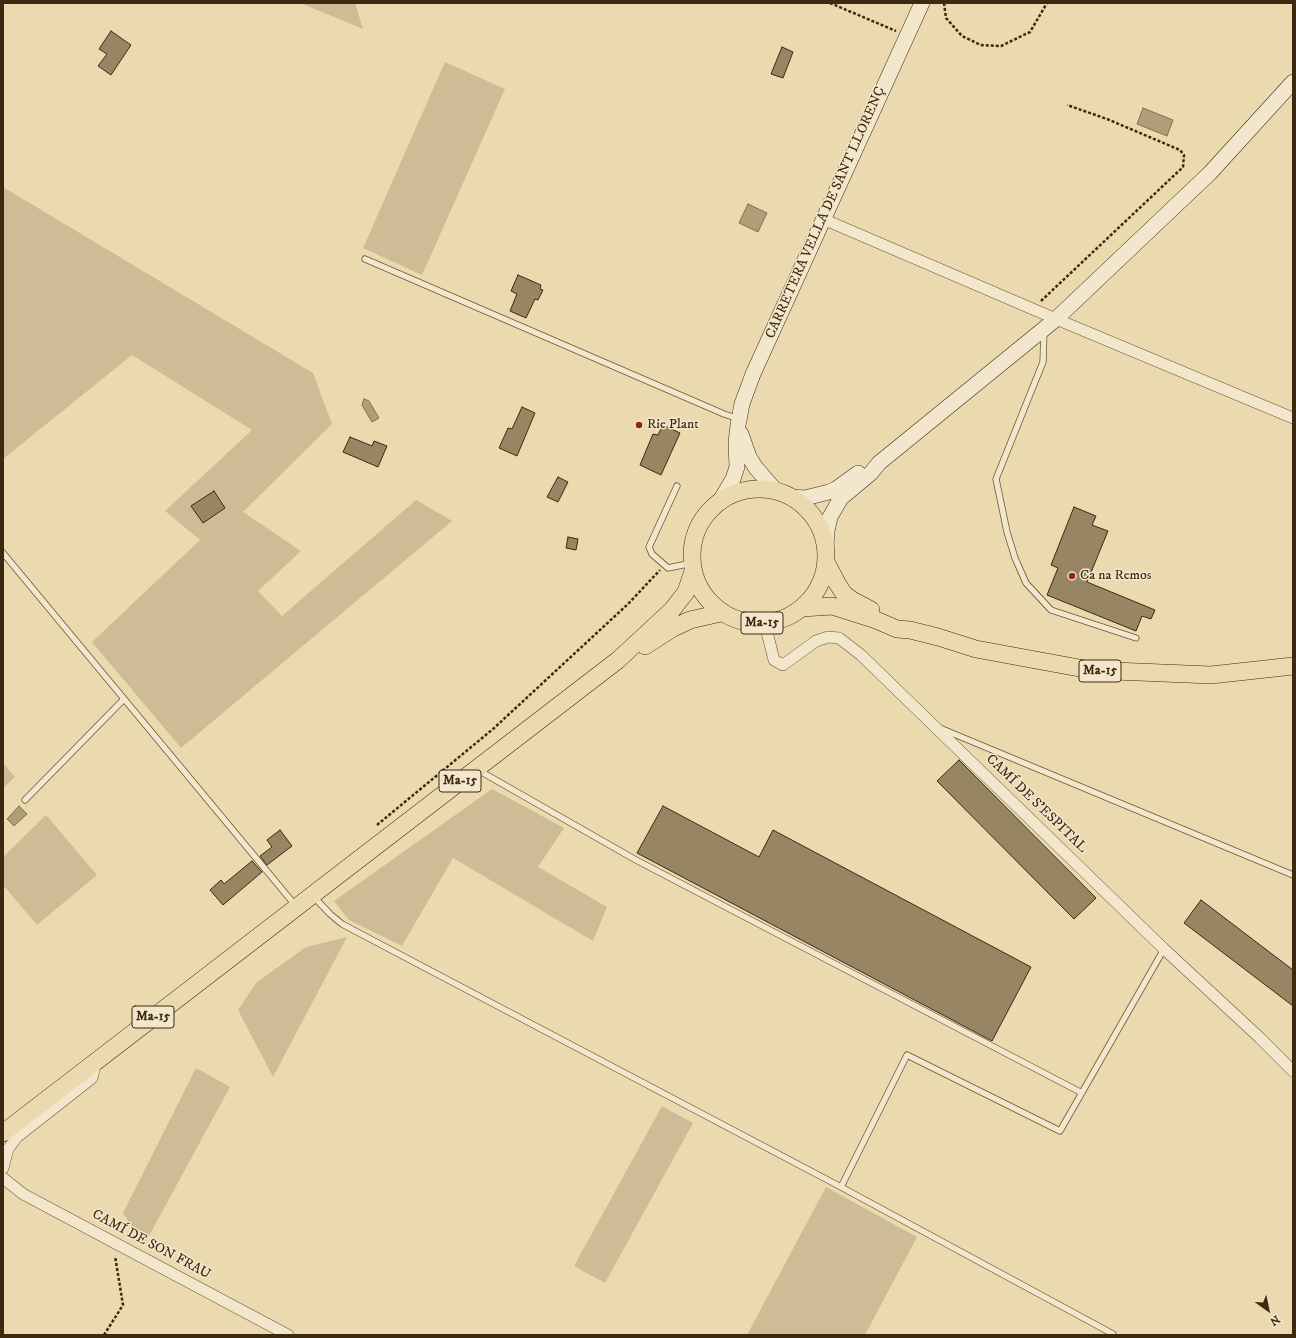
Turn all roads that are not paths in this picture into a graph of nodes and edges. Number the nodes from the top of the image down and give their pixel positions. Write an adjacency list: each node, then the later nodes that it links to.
1 (922, 3): 3 (main road, CARRETERA VELLA DE SANT LLORENÇ)
2 (1293, 82): 5 (main road)
3 (823, 219): 5 (street); 8 (main road, CARRETERA VELLA DE SANT LLORENÇ)
4 (366, 259): 8 (lane)
5 (1056, 319): 6 (main road); 7 (street)
6 (1044, 329): 9 (main road); 20 (lane)
7 (1293, 418)
8 (739, 422): 11 (main road); 12 (main road, CARRETERA VELLA DE SANT LLORENÇ)
9 (878, 463): 11 (main road); 14 (main road)
10 (677, 486): 15 (lane)
11 (784, 494): 12 (main road, Ma-15); 14 (main road, Ma-15)
12 (720, 501): 15 (main road, Ma-15)
13 (3, 553): 23 (lane)
14 (826, 554): 16 (main road, Ma-15); 19 (main road, Ma-15)
15 (692, 567): 17 (main road, Ma-15); 21 (main road, Ma-15)
16 (802, 608): 18 (main road, Ma-15); 19 (main road, Ma-15)
17 (721, 612): 18 (main road, Ma-15); 21 (main road, Ma-15)
18 (765, 624): 24 (street, CAMÍ DE S'ESPITAL)
19 (910, 630): 22 (main road, Ma-15)
20 (1136, 638)
21 (618, 660): 25 (main road, Ma-15)
22 (1293, 666)
23 (124, 699): 26 (lane); 29 (lane)
24 (934, 726): 27 (lane); 30 (street, CAMÍ DE S'ESPITAL)
25 (476, 769): 28 (main road, Ma-15); 33 (lane)
26 (25, 800)
27 (1293, 875)
28 (313, 895): 29 (main road, Ma-15); 37 (lane)
29 (296, 907): 31 (main road, Ma-15)
30 (1164, 949): 32 (street, CAMÍ DE S'ESPITAL); 33 (lane)
31 (96, 1060): 34 (main road, Ma-15); 35 (street)
32 (1293, 1071)
33 (1082, 1093): 37 (lane)
34 (3, 1133)
35 (3, 1168)
36 (3, 1178): 38 (street, CAMÍ DE SON FRAU)
37 (841, 1186): 39 (lane)
38 (288, 1335)
39 (1112, 1335)

